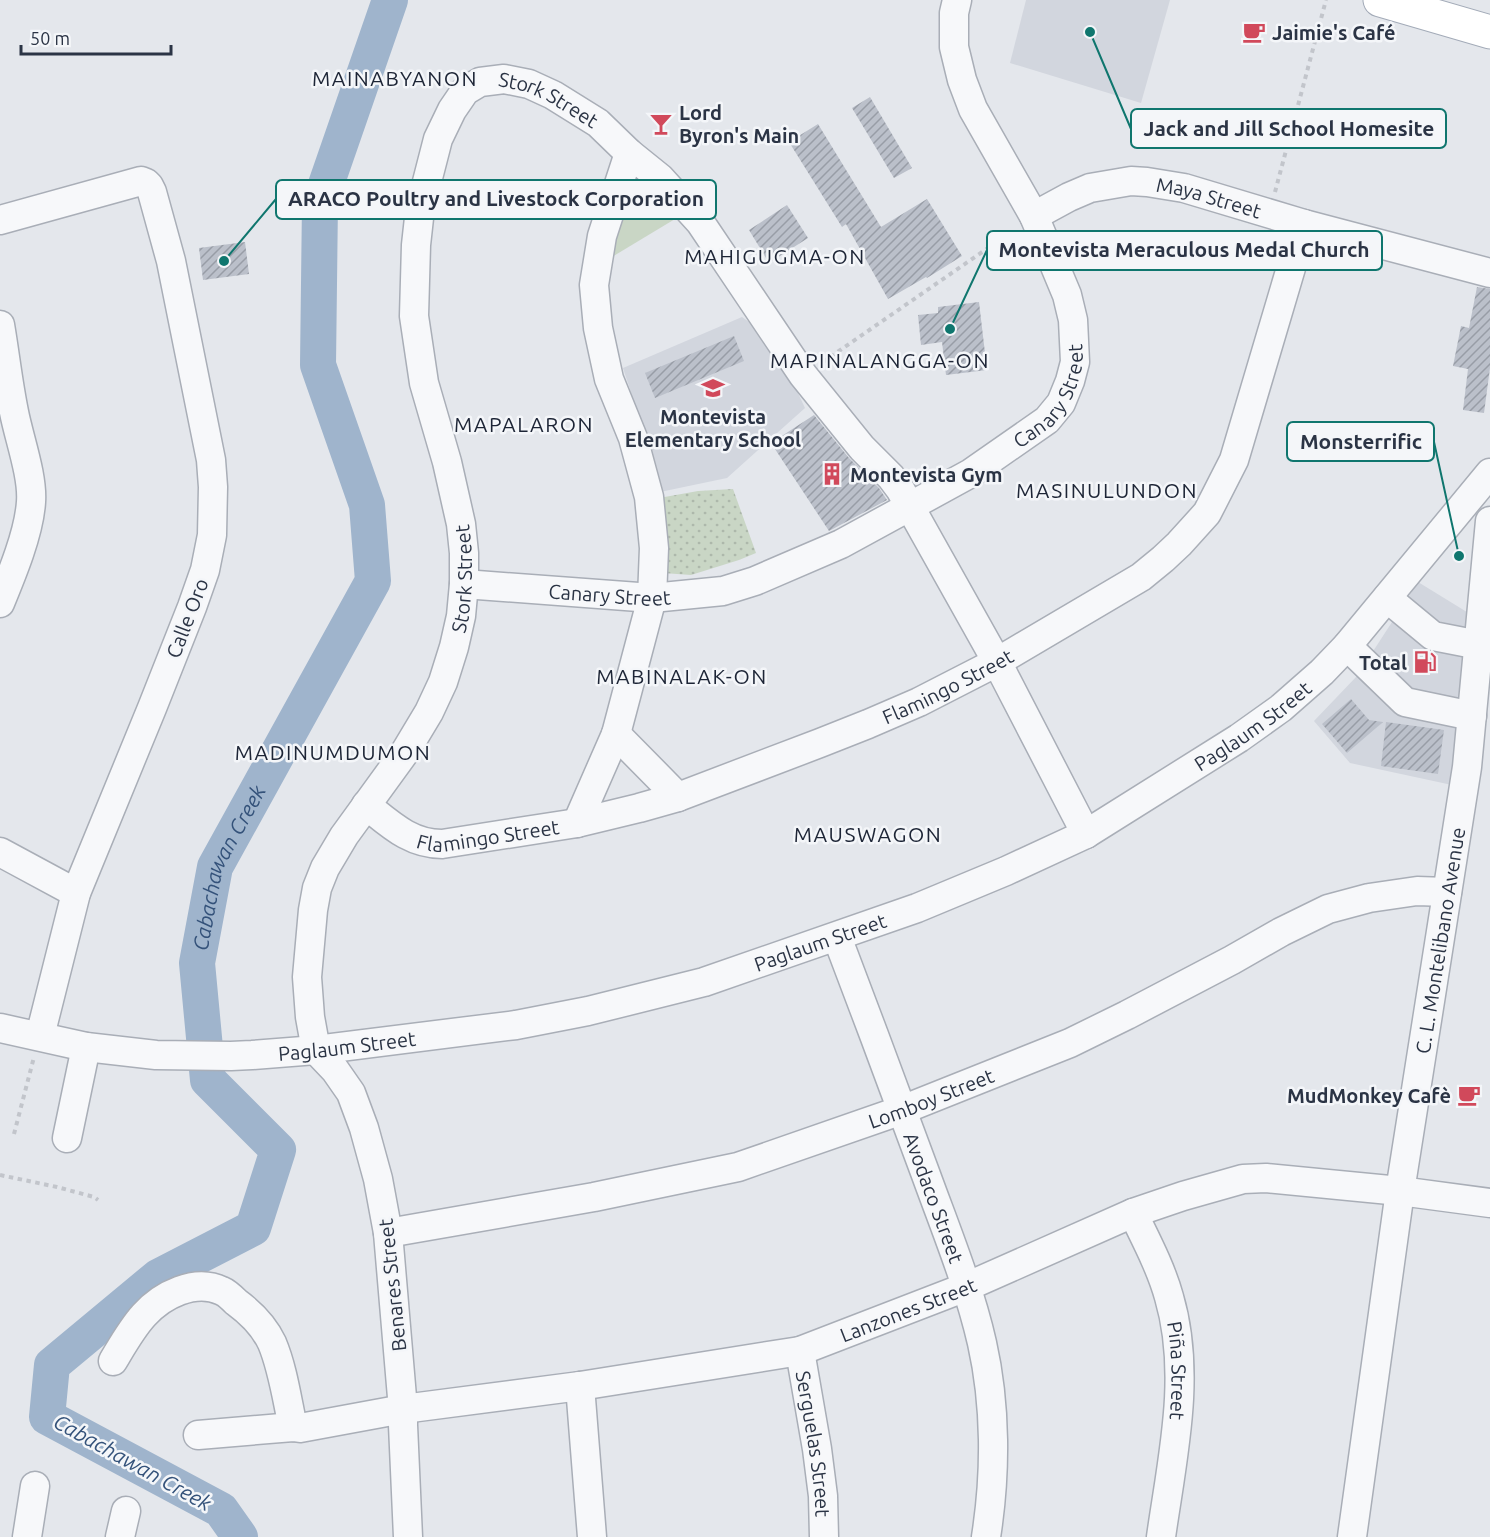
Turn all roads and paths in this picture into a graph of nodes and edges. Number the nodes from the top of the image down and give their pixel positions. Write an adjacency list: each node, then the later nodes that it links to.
1 (957, 0): 7 (street, Canary Street)
2 (1326, 0): 6 (path)
3 (1380, 0): 4 (main road)
4 (1490, 32)
5 (629, 153): 12 (street, Stork Street); 17 (street, Stork Street); 18 (street)
6 (1270, 213): 7 (street, Maya Street); 9 (street, Maya Street)
7 (1034, 216): 12 (path); 15 (street, Canary Street)
8 (0, 220): 33 (street, Calle Oro)
9 (1304, 224): 10 (street, Maya Street); 23 (street, Flamingo Street)
10 (1490, 273)
11 (0, 325): 13 (street)
12 (803, 375): 15 (street, Stork Street)
13 (7, 416): 20 (street)
14 (1490, 473): 19 (street, Paglaum Street)
15 (910, 506): 18 (street, Canary Street); 23 (street, Stork Street)
16 (1490, 521): 21 (street, C. L. Montelibano Avenue)
17 (464, 584): 18 (street, Canary Street); 28 (street, Stork Street)
18 (652, 598): 25 (street)
19 (1387, 598): 21 (street); 22 (street, Paglaum Street)
20 (0, 603)
21 (1479, 645): 24 (street, C. L. Montelibano Avenue)
22 (1347, 646): 24 (street); 30 (street, Paglaum Street)
23 (997, 662): 27 (street, Flamingo Street); 30 (street, Stork Street)
24 (1472, 716): 26 (street, C. L. Montelibano Avenue)
25 (616, 734): 27 (street); 29 (street)
26 (1479, 769): 32 (street, C. L. Montelibano Avenue)
27 (678, 797): 29 (street, Flamingo Street)
28 (366, 805): 29 (street, Flamingo Street); 38 (street, Stork Street)
29 (577, 822)
30 (1086, 834): 34 (street, Paglaum Street)
31 (0, 852): 33 (street)
32 (1447, 892): 39 (street, Lomboy Street); 43 (street, C. L. Montelibano Avenue)
33 (76, 893): 36 (street, Calle Oro)
34 (837, 937): 38 (street, Paglaum Street); 39 (street, Avodaco Street)
35 (0, 1028): 36 (street, Paglaum Street)
36 (40, 1036): 37 (street, Paglaum Street); 40 (path)
37 (86, 1047): 38 (street, Paglaum Street); 41 (street)
38 (316, 1050): 47 (street, Benares Street)
39 (902, 1110): 47 (street, Lomboy Street); 48 (street, Avodaco Street)
40 (14, 1134)
41 (67, 1137)
42 (0, 1175): 44 (path)
43 (1400, 1191): 45 (street, Lanzones Street); 46 (street, Lanzones Street); 62 (street, C. L. Montelibano Avenue)
44 (98, 1200)
45 (1490, 1203)
46 (1133, 1213): 48 (street, Lanzones Street); 61 (street, Piña Street)
47 (388, 1233): 52 (street, Benares Street)
48 (966, 1287): 49 (street, Lanzones Street); 60 (street, Avodaco Street)
49 (800, 1351): 51 (street, Lanzones Street); 59 (street, Serguelas Street)
50 (113, 1360): 53 (street)
51 (580, 1386): 52 (street, Lanzones Street); 58 (street)
52 (403, 1409): 53 (street, Lanzones Street); 57 (street, Benares Street)
53 (293, 1427): 54 (street, Lanzones Street)
54 (198, 1435)
55 (35, 1486): 56 (street)
56 (27, 1537)
57 (408, 1537)
58 (592, 1537)
59 (824, 1537)
60 (986, 1537)
61 (1161, 1537)
62 (1352, 1537)

